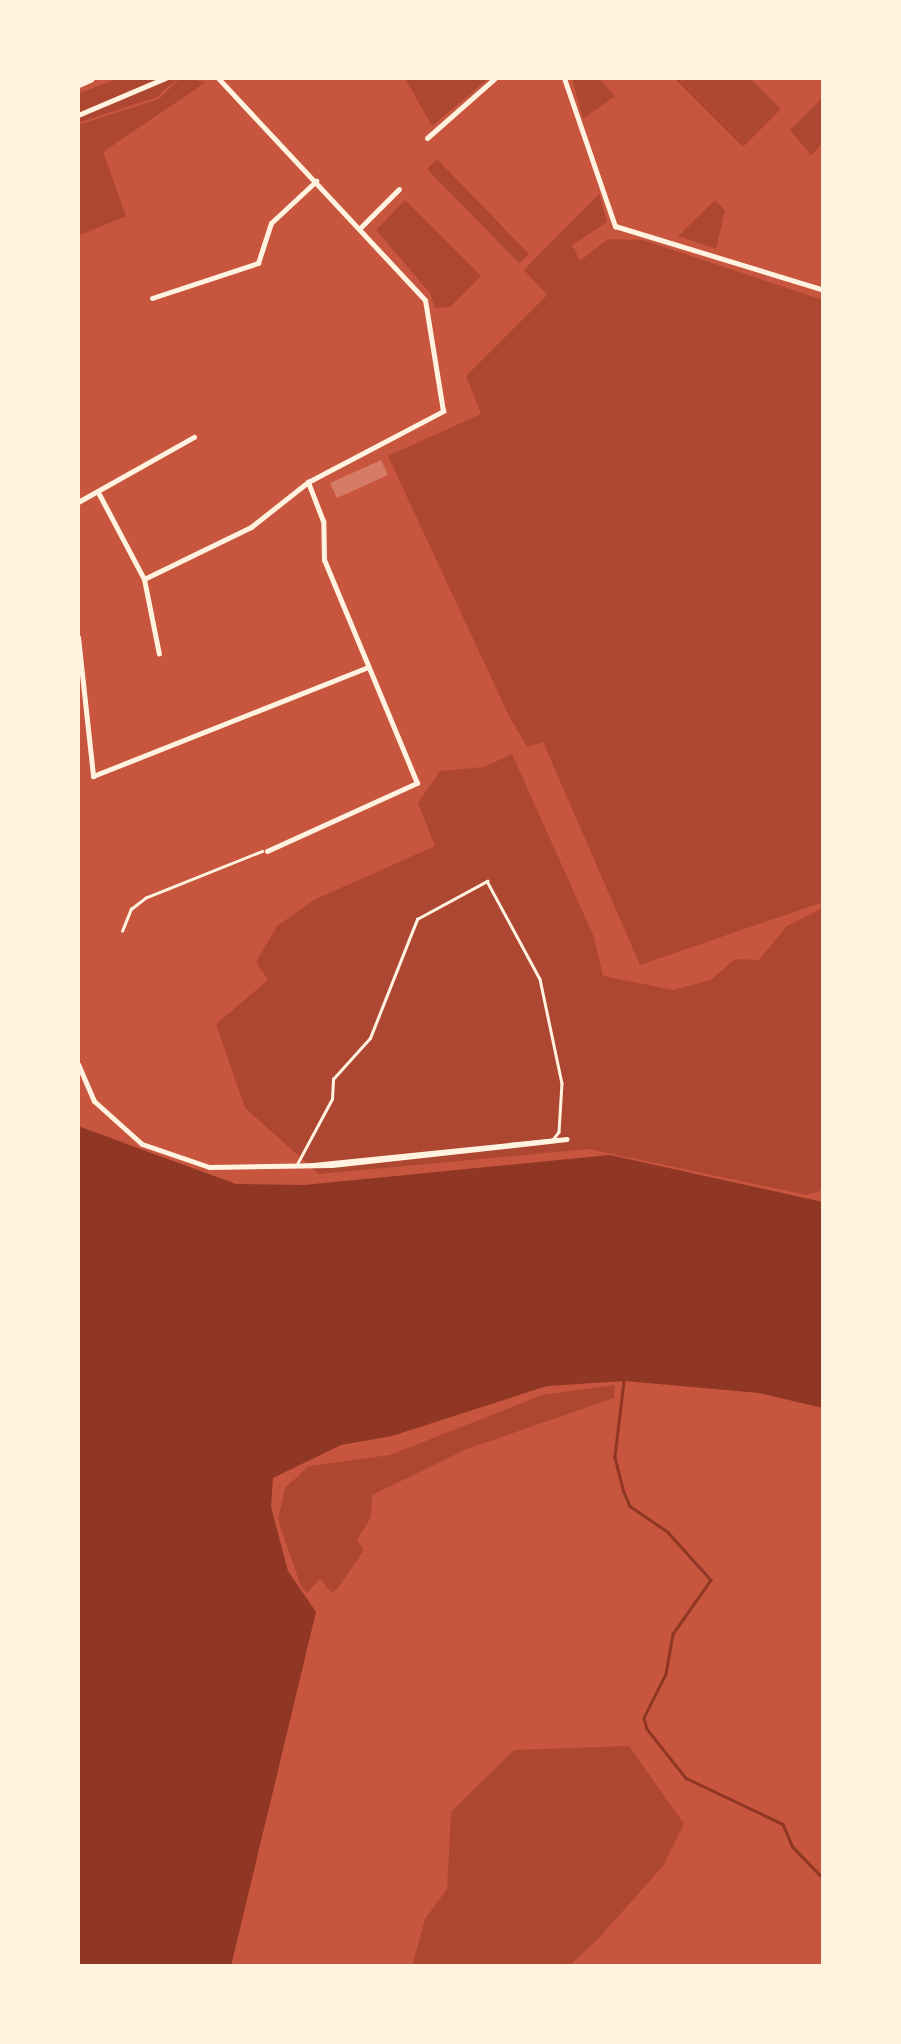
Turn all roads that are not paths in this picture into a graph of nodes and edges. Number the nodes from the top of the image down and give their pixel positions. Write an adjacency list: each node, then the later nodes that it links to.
1 (90, 78): 6 (main road)
2 (165, 78): 7 (street)
3 (218, 78): 9 (street)
4 (495, 78): 8 (street)
5 (564, 78): 12 (street)
6 (78, 82)
7 (78, 115)
8 (427, 138)
9 (316, 181): 11 (street); 13 (street)
10 (400, 189): 11 (street)
11 (360, 228): 15 (street)
12 (824, 290)
13 (152, 298)
14 (194, 437): 16 (street)
15 (308, 482): 18 (street); 21 (street)
16 (99, 494): 17 (street); 18 (street)
17 (78, 502)
18 (144, 580): 20 (street)
19 (78, 637): 21 (street)
20 (159, 654)
21 (368, 667): 22 (street)
22 (270, 849)
23 (78, 1064): 24 (street)
24 (567, 1139)

